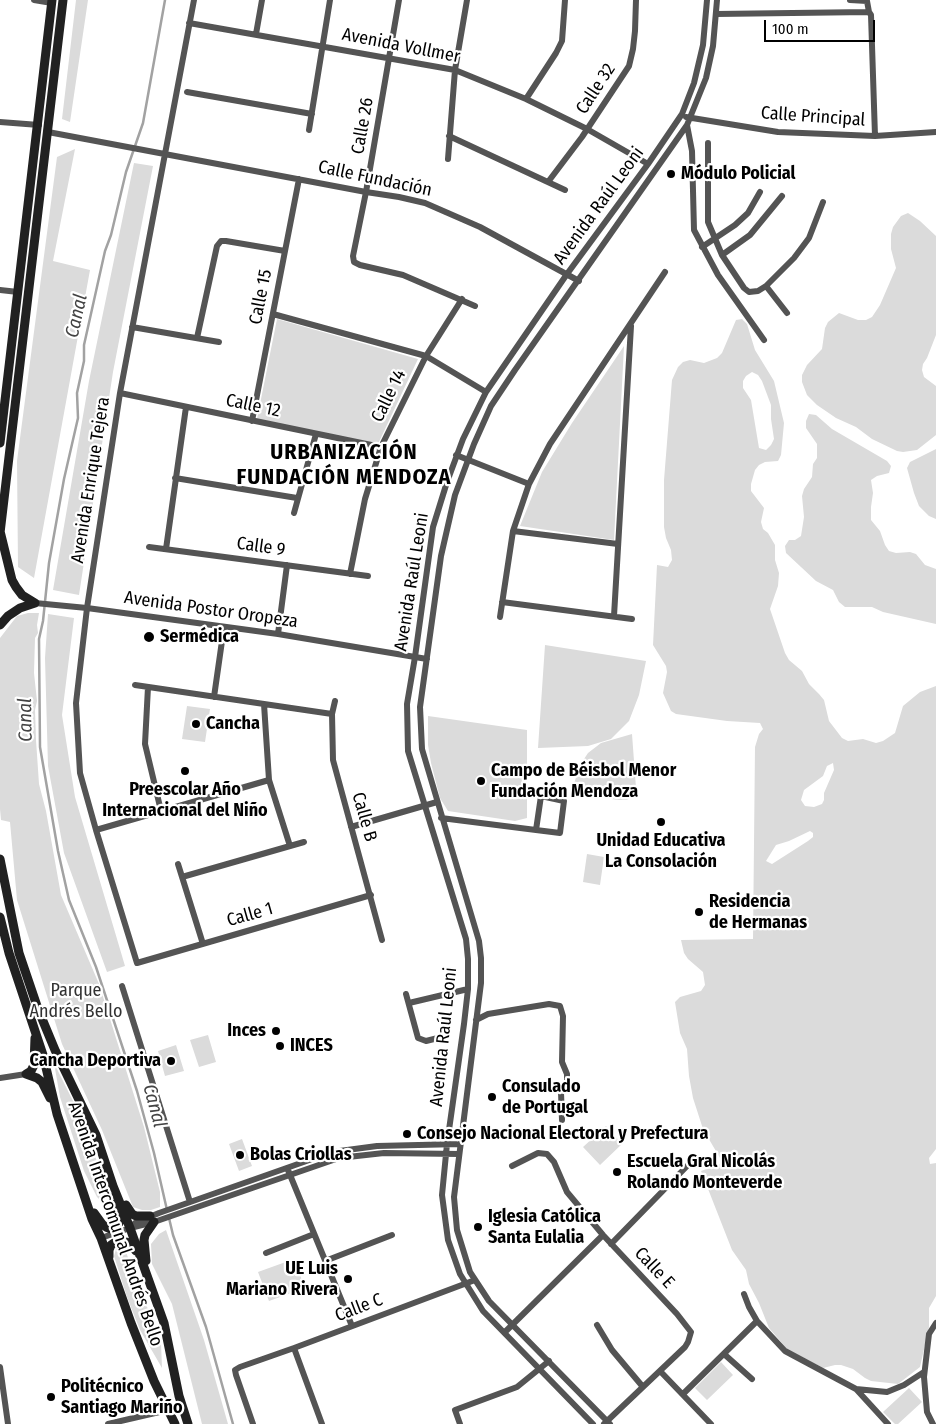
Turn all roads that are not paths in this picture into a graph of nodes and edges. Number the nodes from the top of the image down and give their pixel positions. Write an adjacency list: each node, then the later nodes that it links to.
1 (34, 0): 13 (street)
2 (63, 0): 30 (main road)
3 (194, 0): 16 (street, Avenida Enrique Tejera)
4 (262, 0): 17 (street)
5 (330, 0): 18 (street)
6 (399, 0): 19 (street, Calle 26)
7 (467, 0): 20 (street)
8 (565, 0): 22 (street)
9 (636, 0): 28 (street, Calle 32)
10 (707, 0): 24 (street, Avenida Raúl Leoni)
11 (717, 0): 15 (street, Avenida Raúl Leoni)
12 (850, 0): 14 (street)
13 (52, 2): 27 (main road)
14 (869, 12): 15 (street); 33 (street)
15 (716, 14): 26 (street, Avenida Raúl Leoni)
16 (189, 23): 17 (street, Avenida Vollmer); 35 (street, Avenida Enrique Tejera)
17 (256, 34): 18 (street, Avenida Vollmer)
18 (323, 46): 19 (street, Avenida Vollmer); 23 (street)
19 (390, 58): 20 (street, Avenida Vollmer); 41 (street, Calle 26)
20 (455, 70): 22 (street, Avenida Vollmer); 32 (street)
21 (187, 92): 23 (street)
22 (526, 99): 28 (street, Avenida Vollmer)
23 (312, 114): 29 (street)
24 (682, 114): 26 (street); 37 (street, Avenida Raúl Leoni)
25 (0, 122): 27 (street)
26 (688, 122): 33 (street, Calle Principal); 46 (street); 51 (street, Avenida Raúl Leoni)
27 (39, 125): 54 (main road)
28 (587, 129): 37 (street, Avenida Vollmer); 39 (street, Calle 32)
29 (309, 130)
30 (48, 132): 35 (street, Calle Fundación); 79 (main road)
31 (936, 132): 33 (street, Calle Principal)
32 (449, 136): 36 (street); 39 (street)
33 (875, 136)
34 (708, 143): 45 (street)
35 (166, 154): 38 (street, Calle Fundación); 60 (street, Avenida Enrique Tejera)
36 (448, 159)
37 (648, 164): 50 (street, Avenida Raúl Leoni)
38 (299, 179): 41 (street, Calle Fundación); 47 (street, Calle 15)
39 (548, 182): 40 (street)
40 (565, 190)
41 (366, 192): 50 (street, Calle Fundación); 55 (street, Calle 26)
42 (760, 192): 45 (street)
43 (782, 196): 48 (street)
44 (823, 202): 52 (street)
45 (714, 238): 46 (street); 48 (street)
46 (702, 246): 62 (street)
47 (285, 251): 58 (street, Calle 15); 61 (street)
48 (722, 255): 52 (street)
49 (665, 272): 59 (street)
50 (568, 274): 51 (street, Calle Fundación); 65 (street, Avenida Raúl Leoni)
51 (579, 281): 73 (street, Avenida Raúl Leoni)
52 (766, 286): 57 (street)
53 (0, 290): 54 (street)
54 (18, 292): 70 (main road)
55 (462, 299): 56 (street); 64 (street, Calle 14)
56 (475, 306)
57 (787, 313)
58 (273, 314): 64 (street); 68 (street, Calle 15)
59 (631, 324): 75 (street); 80 (street)
60 (132, 327): 61 (street); 66 (street, Avenida Enrique Tejera)
61 (197, 338): 63 (street)
62 (764, 340)
63 (220, 342)
64 (426, 356): 65 (street); 71 (street, Calle 14)
65 (486, 392): 72 (street, Avenida Raúl Leoni)
66 (120, 393): 67 (street, Calle 12); 88 (street, Avenida Enrique Tejera)
67 (186, 407): 68 (street, Calle 12); 74 (street)
68 (252, 421): 69 (street, Calle 12)
69 (316, 434): 71 (street, Calle 12); 76 (street)
70 (0, 443)
71 (380, 447): 84 (street, Calle 14)
72 (456, 455): 73 (street); 95 (street, Avenida Raúl Leoni)
73 (468, 460): 75 (street); 96 (street, Avenida Raúl Leoni)
74 (175, 478): 76 (street); 82 (street)
75 (529, 484): 78 (street)
76 (297, 498): 77 (street)
77 (294, 513)
78 (513, 531): 80 (street); 86 (street)
79 (0, 532): 87 (main road)
80 (618, 544): 89 (street)
81 (149, 547): 82 (street, Calle 9)
82 (166, 549): 83 (street, Calle 9)
83 (287, 565): 84 (street, Calle 9); 94 (street)
84 (350, 574): 85 (street, Calle 9)
85 (368, 576)
86 (502, 602): 89 (street); 90 (street)
87 (35, 603): 88 (street, Avenida Postor Oropeza); 92 (main road)
88 (87, 608): 93 (street, Avenida Postor Oropeza); 109 (street, Avenida Enrique Tejera)
89 (614, 616): 91 (street)
90 (500, 617)
91 (632, 619)
92 (0, 625)
93 (224, 627): 94 (street, Avenida Postor Oropeza); 99 (street)
94 (278, 634): 95 (street, Avenida Postor Oropeza)
95 (415, 657): 96 (street, Avenida Postor Oropeza); 105 (street, Avenida Raúl Leoni)
96 (427, 659): 104 (street, Avenida Raúl Leoni)
97 (135, 685): 98 (street)
98 (148, 687): 99 (street); 106 (street)
99 (214, 697): 101 (street)
100 (335, 701): 102 (street, Calle B)
101 (264, 704): 102 (street); 103 (street)
102 (332, 714): 108 (street, Calle B)
103 (269, 780): 106 (street); 112 (street)
104 (437, 802): 105 (street); 107 (street, Avenida Raúl Leoni)
105 (425, 806): 108 (street); 119 (street, Avenida Raúl Leoni)
106 (162, 811): 109 (street)
107 (441, 818): 110 (street); 118 (street, Avenida Raúl Leoni)
108 (351, 827): 116 (street, Calle B)
109 (96, 830): 122 (street, Avenida Enrique Tejera)
110 (536, 830): 110 (street)
111 (304, 842): 112 (street)
112 (290, 846): 115 (street)
113 (0, 859): 141 (main road, Avenida Intercomunal Andrés Bello)
114 (178, 864): 115 (street)
115 (182, 877): 121 (street)
116 (371, 895): 120 (street, Calle B); 121 (street, Calle 1)
117 (0, 917): 128 (main road, Avenida Intercomunal Andrés Bello)
118 (477, 936): 119 (street); 127 (street, Avenida Raúl Leoni)
119 (466, 939): 124 (street, Avenida Raúl Leoni)
120 (382, 940)
121 (203, 944): 122 (street, Calle 1)
122 (137, 963)
123 (122, 986): 143 (street)
124 (468, 989): 126 (street); 134 (street, Avenida Raúl Leoni)
125 (406, 994): 126 (street)
126 (408, 1003): 129 (street)
127 (476, 1020): 133 (street); 135 (street, Avenida Raúl Leoni)
128 (34, 1028): 130 (main road); 132 (main road, Avenida Intercomunal Andrés Bello)
129 (446, 1036)
130 (26, 1074): 131 (street); 132 (main road)
131 (0, 1078)
132 (54, 1104): 142 (main road, Avenida Intercomunal Andrés Bello)
133 (562, 1120)
134 (447, 1144): 135 (street); 136 (street, Avenida Raúl Leoni); 140 (street)
135 (460, 1144): 137 (street, Avenida Raúl Leoni)
136 (445, 1153): 137 (street); 140 (street); 158 (street, Avenida Raúl Leoni)
137 (459, 1154): 157 (street, Avenida Raúl Leoni)
138 (690, 1163): 151 (street)
139 (512, 1166): 149 (street, Calle E)
140 (288, 1171): 143 (street); 144 (street); 147 (street)
141 (113, 1186): 142 (main road); 145 (main road); 146 (main road, Avenida Intercomunal Andrés Bello)
142 (84, 1193): 150 (main road, Avenida Intercomunal Andrés Bello)
143 (190, 1202): 144 (street)
144 (183, 1208): 145 (street)
145 (156, 1218): 146 (street); 156 (main road)
146 (130, 1228): 150 (street); 153 (main road, Avenida Intercomunal Andrés Bello)
147 (314, 1234): 152 (street); 154 (street)
148 (392, 1235): 154 (street)
149 (603, 1235): 151 (street, Calle E); 162 (street)
150 (101, 1238): 155 (main road, Avenida Intercomunal Andrés Bello)
151 (611, 1244): 172 (street, Calle E)
152 (266, 1253)
153 (140, 1257): 155 (main road); 156 (main road, Avenida Intercomunal Andrés Bello)
154 (325, 1261): 164 (street)
155 (109, 1263): 178 (main road, Avenida Intercomunal Andrés Bello)
156 (146, 1273): 183 (main road, Avenida Intercomunal Andrés Bello)
157 (475, 1280): 158 (street, Calle C); 162 (street, Avenida Raúl Leoni)
158 (465, 1284): 164 (street, Calle C); 165 (street, Avenida Raúl Leoni)
159 (744, 1294): 160 (street)
160 (757, 1320): 168 (street); 176 (street)
161 (936, 1323): 166 (street)
162 (514, 1325): 165 (street); 169 (street, Avenida Raúl Leoni)
163 (597, 1325): 175 (street)
164 (352, 1326): 167 (street, Calle C)
165 (505, 1332): 171 (street, Avenida Raúl Leoni)
166 (933, 1334): 173 (street)
167 (294, 1348): 184 (street, Calle C); 185 (street)
168 (724, 1354): 174 (street); 177 (street)
169 (549, 1361): 171 (street); 179 (street, Avenida Raúl Leoni)
170 (0, 1367): 180 (street)
171 (541, 1369): 186 (street); 187 (street, Avenida Raúl Leoni)
172 (660, 1371): 175 (street, Calle E); 177 (street)
173 (924, 1372): 176 (street); 190 (street)
174 (752, 1379)
175 (642, 1388): 179 (street, Calle E)
176 (856, 1389): 189 (street)
177 (683, 1394): 188 (street)
178 (168, 1410): 181 (street); 182 (main road, Avenida Intercomunal Andrés Bello)
179 (607, 1423)
180 (8, 1424)
181 (108, 1424)
182 (175, 1424)
183 (188, 1424)
184 (253, 1424)
185 (322, 1424)
186 (460, 1424)
187 (594, 1424)
188 (711, 1424)
189 (888, 1424)
190 (933, 1424)

